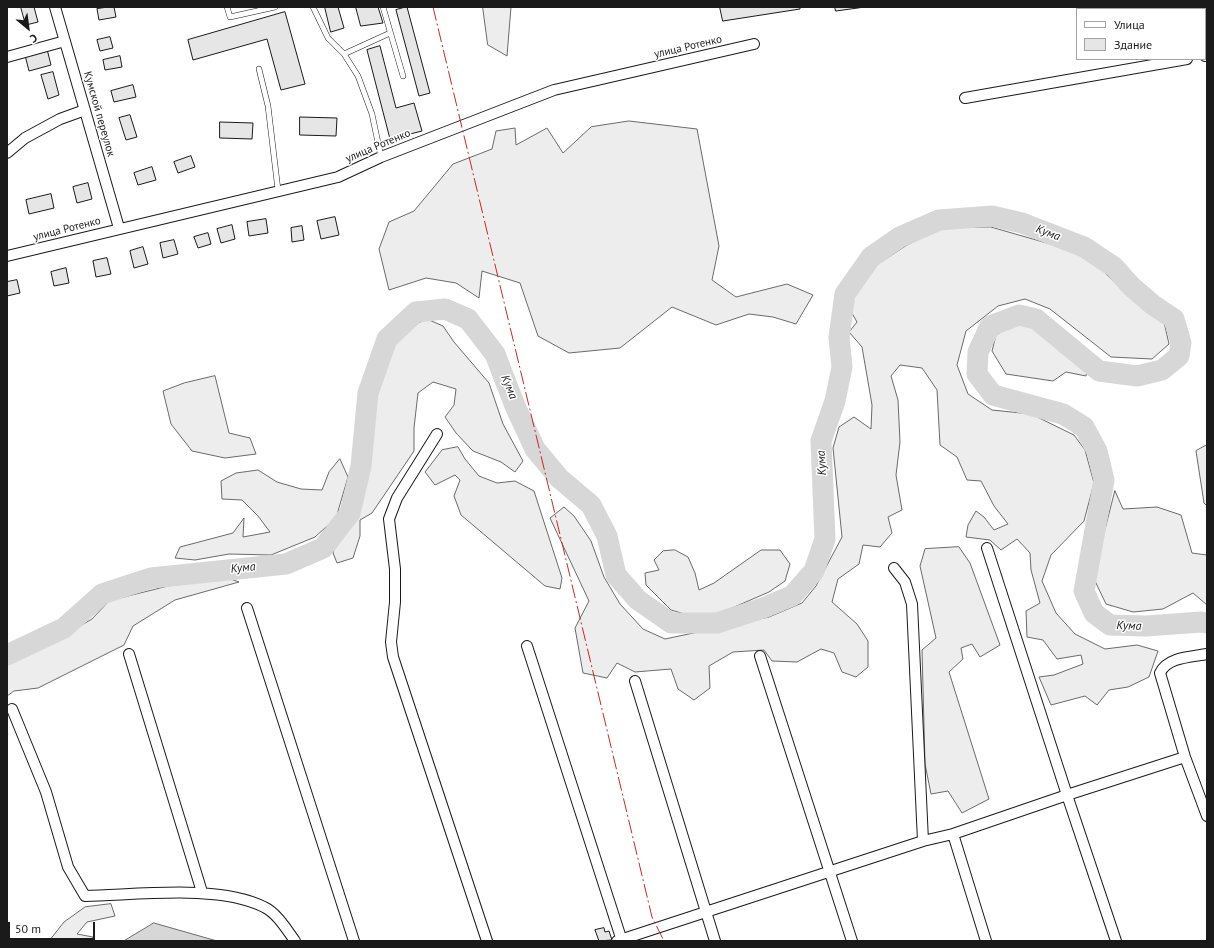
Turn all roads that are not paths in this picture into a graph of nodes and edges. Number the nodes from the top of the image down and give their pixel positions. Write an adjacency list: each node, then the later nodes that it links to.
1 (56, 7): 7 (street, Кумской переулок)
2 (227, 7): 3 (lane)
3 (275, 7)
4 (313, 7): 9 (lane)
5 (383, 7): 6 (lane)
6 (390, 33): 9 (lane); 13 (lane)
7 (65, 41): 10 (street); 15 (street, Кумской переулок)
8 (754, 44): 17 (street, улица Ротенко)
9 (344, 54): 17 (lane)
10 (7, 57)
11 (1181, 60): 14 (street)
12 (259, 69): 18 (lane)
13 (403, 76)
14 (965, 98)
15 (85, 110): 16 (street); 19 (street, Кумской переулок)
16 (7, 153)
17 (381, 157): 18 (street, улица Ротенко)
18 (278, 190): 19 (street, улица Ротенко)
19 (120, 228): 20 (street, улица Ротенко)
20 (7, 256)
21 (437, 434): 41 (street)
22 (987, 548): 32 (street)
23 (894, 568): 35 (street)
24 (247, 608): 40 (street)
25 (528, 646): 42 (street)
26 (129, 654): 37 (street)
27 (1207, 654): 31 (street)
28 (760, 656): 36 (street)
29 (635, 681): 38 (street)
30 (12, 709): 37 (street)
31 (1186, 757): 32 (street); 33 (street)
32 (1067, 795): 34 (street); 46 (street)
33 (1207, 816)
34 (953, 834): 35 (street); 45 (street)
35 (923, 842): 36 (street)
36 (829, 872): 38 (street); 44 (street)
37 (202, 892): 39 (street)
38 (705, 911): 42 (street); 43 (street)
39 (295, 941)
40 (354, 941)
41 (487, 941)
42 (620, 941)
43 (715, 941)
44 (852, 941)
45 (986, 941)
46 (1116, 941)

